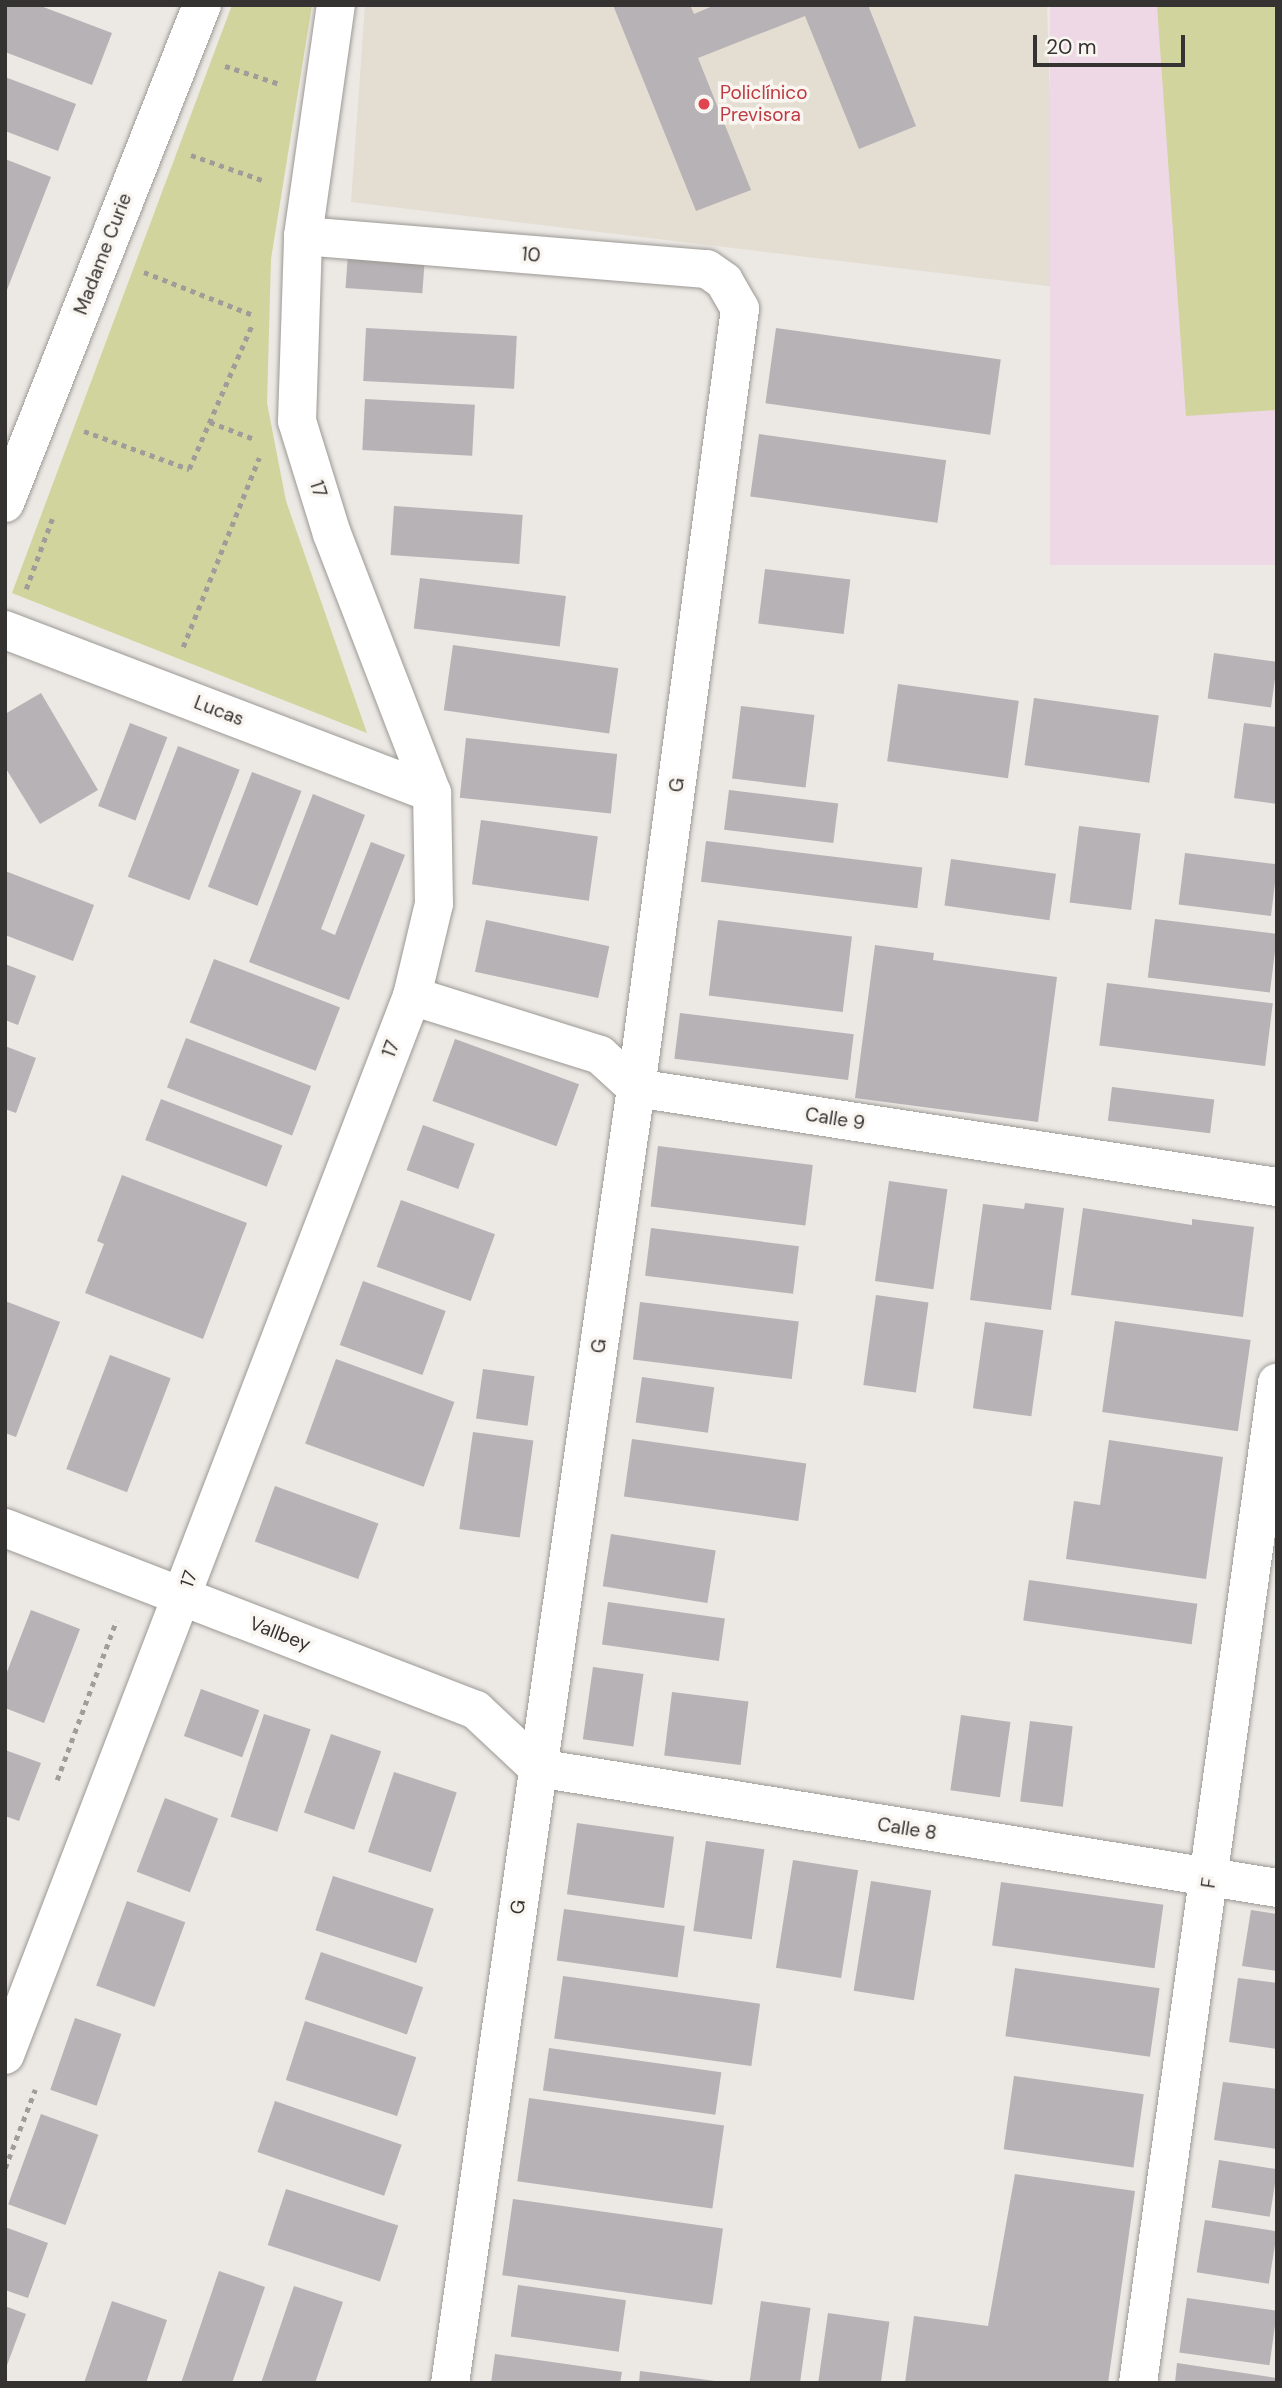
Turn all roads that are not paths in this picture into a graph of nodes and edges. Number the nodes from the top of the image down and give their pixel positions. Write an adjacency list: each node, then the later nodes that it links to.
1 (202, 5): 5 (street, Madame Curie)
2 (336, 5): 3 (street, 17)
3 (303, 236): 4 (street, 10); 7 (street, 17)
4 (740, 309): 9 (street, G)
5 (5, 503)
6 (5, 630): 7 (street, Lucas)
7 (432, 793): 8 (street, 17)
8 (412, 996): 9 (street); 13 (street, 17)
9 (636, 1088): 10 (street, Calle 9); 14 (street, G)
10 (1277, 1187)
11 (1277, 1383): 15 (street, F)
12 (5, 1528): 13 (street, Vallbey)
13 (183, 1596): 14 (street, Vallbey); 17 (street, 17)
14 (538, 1768): 15 (street, Calle 8); 18 (street, G)
15 (1209, 1878): 16 (street, Calle 8); 19 (street, F)
16 (1277, 1888)
17 (5, 2055)
18 (450, 2383)
19 (1138, 2383)

